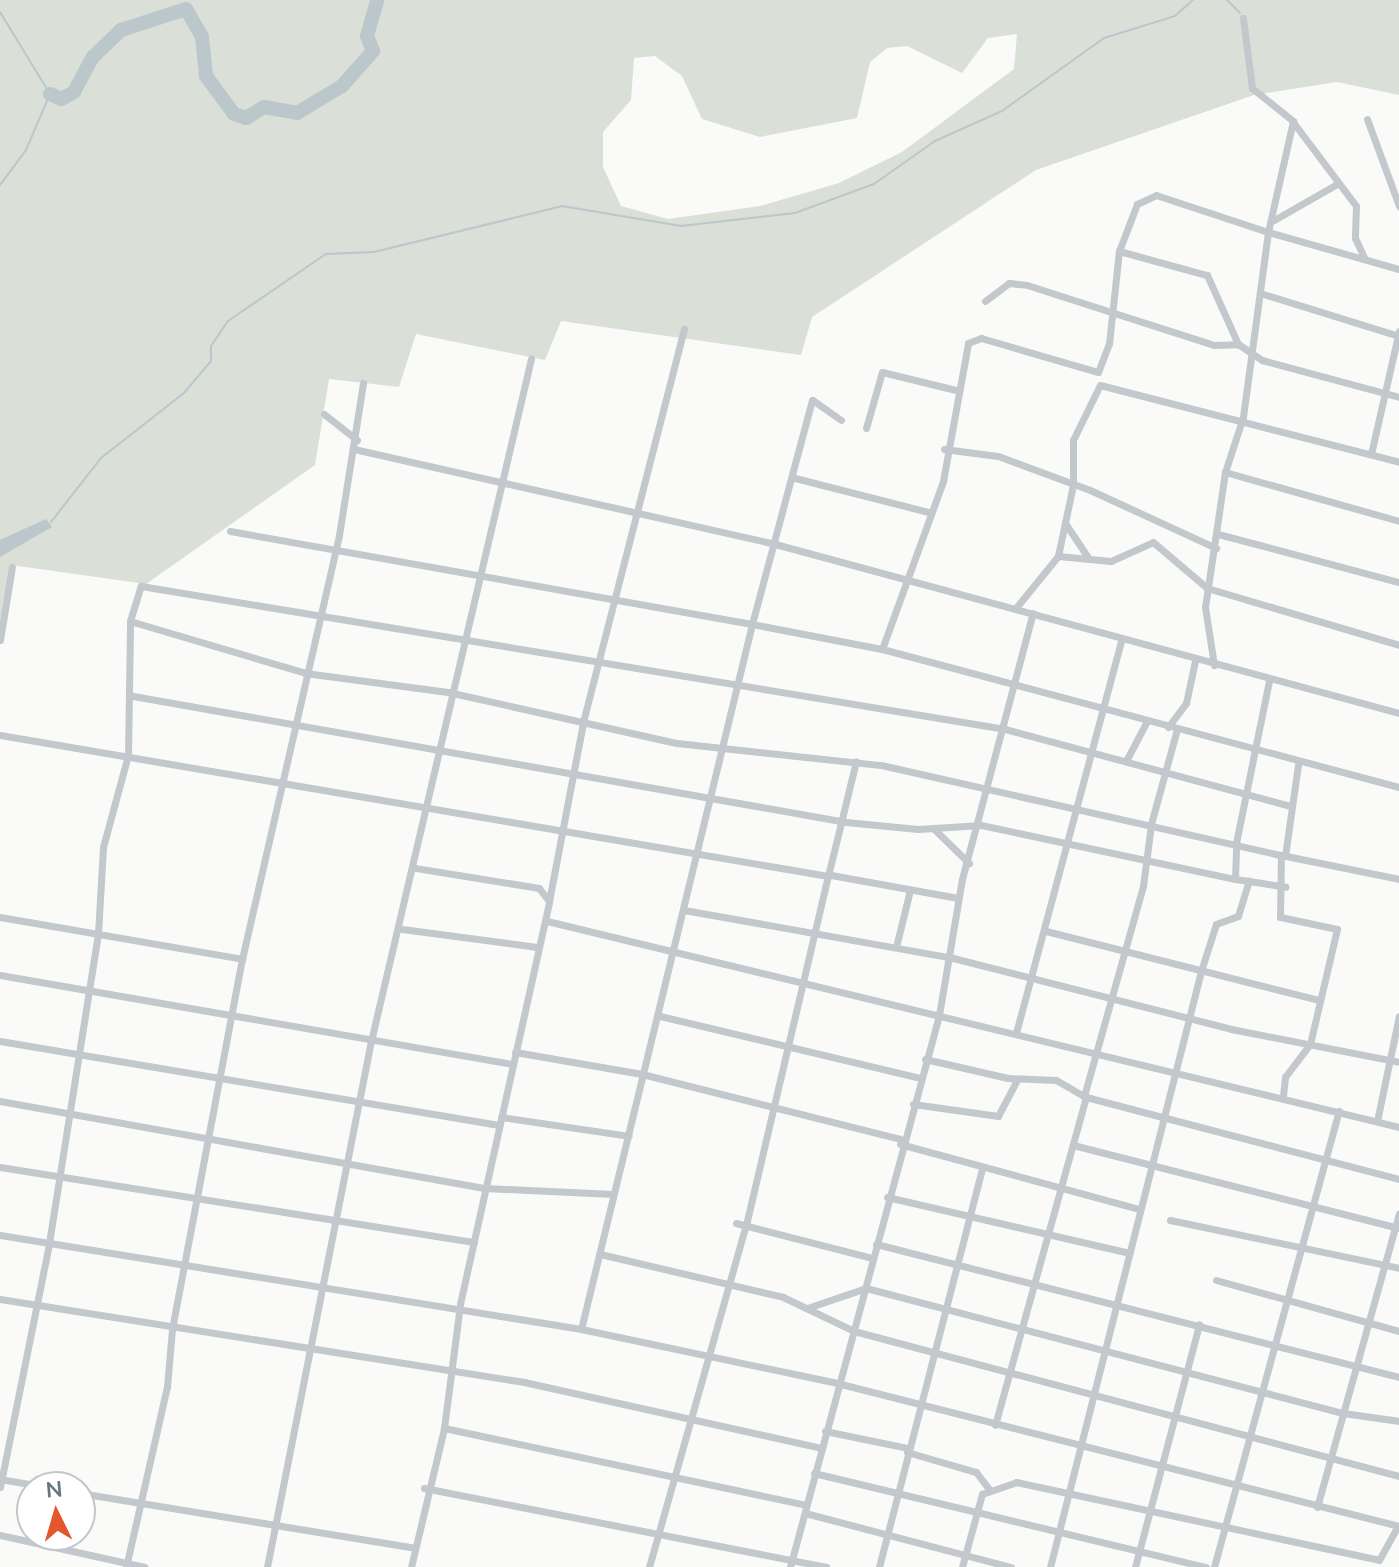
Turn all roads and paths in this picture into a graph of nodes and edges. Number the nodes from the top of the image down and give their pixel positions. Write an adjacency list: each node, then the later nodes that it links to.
1 (1243, 18): 3 (street)
2 (1367, 119): 5 (street)
3 (1293, 122): 4 (street); 6 (street)
4 (1337, 184): 6 (street); 9 (street)
5 (1399, 206)
6 (1274, 220): 7 (street)
7 (1268, 232): 8 (street); 9 (street); 11 (street)
8 (1119, 251): 13 (street); 16 (street)
9 (1365, 259): 10 (street)
10 (1399, 269)
11 (1260, 293): 15 (street); 17 (street)
12 (985, 301): 13 (street)
13 (1112, 310): 16 (street); 19 (street)
14 (684, 329): 41 (street)
15 (1399, 334): 25 (street)
16 (1238, 344): 17 (street)
17 (1251, 353): 25 (street); 28 (street)
18 (531, 359): 38 (street)
19 (1100, 369): 20 (street); 22 (street)
20 (1092, 374): 23 (street); 24 (street)
21 (363, 383): 31 (street)
22 (1118, 384): 24 (street); 28 (street)
23 (956, 390): 30 (street); 33 (street)
24 (1095, 390): 39 (street)
25 (1388, 394): 26 (street); 34 (street)
26 (1399, 397)
27 (324, 414): 31 (street)
28 (1243, 417): 34 (street); 36 (street)
29 (841, 420): 37 (street)
30 (866, 428)
31 (357, 440): 32 (street)
32 (354, 449): 38 (street); 48 (street)
33 (944, 449): 39 (street); 40 (street)
34 (1371, 454): 35 (street)
35 (1399, 462)
36 (1225, 472): 42 (street); 45 (street)
37 (795, 478): 40 (street); 46 (street)
38 (496, 483): 41 (street); 52 (street)
39 (1073, 485): 43 (street); 47 (street)
40 (928, 512): 53 (street)
41 (633, 515): 46 (street); 56 (street)
42 (1399, 521)
43 (1065, 523): 49 (street); 50 (street)
44 (230, 531): 48 (street)
45 (1218, 534): 47 (street); 54 (street)
46 (775, 544): 53 (street); 61 (street)
47 (1216, 548): 55 (street)
48 (335, 550): 52 (street); 58 (street)
49 (1058, 556): 50 (street); 57 (street)
50 (1089, 559): 55 (street)
51 (12, 567): 63 (street)
52 (476, 575): 56 (street); 62 (street)
53 (904, 578): 57 (street); 66 (street)
54 (1399, 582)
55 (1207, 588): 65 (street); 69 (street)
56 (615, 601): 61 (street); 67 (street)
57 (1015, 609): 59 (street)
58 (322, 612): 60 (street); 62 (street); 70 (street)
59 (1033, 613): 64 (street); 73 (street)
60 (130, 621): 70 (street); 75 (street)
61 (752, 624): 66 (street); 72 (street)
62 (462, 636): 67 (street); 74 (street)
63 (0, 640)
64 (1121, 642): 68 (street); 76 (street)
65 (1399, 645)
66 (882, 649): 73 (street)
67 (601, 659): 72 (street); 79 (street)
68 (1195, 661): 69 (street); 81 (street)
69 (1214, 665): 71 (street)
70 (305, 673): 74 (street); 80 (street)
71 (1269, 681): 77 (street); 85 (street)
72 (737, 683): 82 (street); 84 (street)
73 (1015, 685): 76 (street); 82 (street)
74 (448, 692): 79 (street); 86 (street)
75 (133, 696): 80 (street); 88 (street)
76 (1102, 709): 78 (street); 87 (street)
77 (1399, 713)
78 (1147, 721): 81 (street); 89 (street)
79 (583, 722): 84 (street); 93 (street)
80 (295, 727): 86 (street); 94 (street)
81 (1172, 728): 85 (street); 92 (street)
82 (1005, 729): 87 (street); 95 (street)
83 (0, 735): 88 (street)
84 (719, 747): 90 (street); 98 (street)
85 (1256, 750): 91 (street); 97 (street)
86 (439, 751): 93 (street); 101 (street)
87 (1091, 751): 89 (street); 100 (street)
88 (128, 755): 94 (street); 128 (street)
89 (1127, 759): 92 (street)
90 (856, 761): 95 (street); 102 (street)
91 (1298, 765): 96 (street); 99 (street)
92 (1167, 769): 97 (street); 103 (street)
93 (574, 774): 98 (street); 106 (street)
94 (281, 783): 101 (street); 134 (street)
95 (987, 786): 100 (street); 104 (street)
96 (1399, 787)
97 (1249, 790): 99 (street); 107 (street)
98 (711, 797): 102 (street); 109 (street)
99 (1291, 806): 110 (street)
100 (1074, 807): 103 (street); 108 (street)
101 (426, 812): 106 (street); 113 (street)
102 (846, 822): 105 (street); 114 (street)
103 (1151, 824): 107 (street); 112 (street)
104 (981, 825): 105 (street); 108 (street); 111 (street)
105 (934, 829): 111 (street)
106 (562, 834): 109 (street); 121 (street)
107 (1236, 843): 110 (street); 115 (street)
108 (1069, 844): 112 (street); 126 (street)
109 (697, 854): 114 (street); 122 (street)
110 (1281, 855): 116 (street); 118 (street)
111 (969, 863): 120 (street)
112 (1146, 864): 115 (street); 132 (street)
113 (415, 868): 121 (street); 125 (street)
114 (830, 875): 119 (street); 127 (street)
115 (1235, 879): 117 (street)
116 (1399, 879)
117 (1249, 881): 118 (street); 135 (street)
118 (1286, 887): 141 (street)
119 (910, 890): 120 (street); 130 (street)
120 (958, 898): 133 (street)
121 (549, 901): 124 (street)
122 (684, 910): 127 (street); 131 (street)
123 (0, 917): 128 (street)
124 (547, 921): 129 (street); 131 (street)
125 (402, 929): 129 (street); 149 (street)
126 (1046, 931): 132 (street); 137 (street)
127 (812, 933): 130 (street); 138 (street)
128 (98, 934): 134 (street); 139 (street)
129 (537, 947): 153 (street)
130 (896, 947): 133 (street)
131 (677, 949): 138 (street); 144 (street)
132 (1123, 949): 135 (street); 140 (street)
133 (953, 958): 137 (street); 143 (street)
134 (242, 959): 142 (street)
135 (1201, 971): 141 (street); 146 (street)
136 (0, 975): 139 (street)
137 (1034, 977): 140 (street); 147 (street)
138 (803, 980): 143 (street); 151 (street)
139 (86, 990): 142 (street); 152 (street)
140 (1113, 998): 146 (street); 154 (street)
141 (1319, 1000): 150 (street)
142 (232, 1014): 149 (street); 161 (street)
143 (939, 1015): 147 (street); 155 (street)
144 (660, 1016): 151 (street); 160 (street)
145 (1399, 1016): 156 (street)
146 (1188, 1017): 150 (street); 159 (street)
147 (1016, 1033): 154 (street)
148 (0, 1041): 152 (street)
149 (371, 1041): 158 (street); 166 (street)
150 (1310, 1044): 156 (street); 164 (street)
151 (785, 1045): 162 (street); 169 (street)
152 (77, 1051): 161 (street); 171 (street)
153 (515, 1052): 158 (street); 160 (street)
154 (1098, 1054): 159 (street); 165 (street)
155 (925, 1059): 162 (street); 163 (street)
156 (1389, 1059): 157 (street); 173 (street)
157 (1399, 1062)
158 (512, 1064): 174 (street)
159 (1174, 1072): 164 (street); 172 (street)
160 (642, 1074): 169 (street); 176 (street)
161 (220, 1076): 166 (street); 177 (street)
162 (921, 1078): 168 (street)
163 (1017, 1080): 165 (street); 168 (street)
164 (1283, 1096): 170 (street)
165 (1085, 1097): 172 (street); 179 (street)
166 (360, 1100): 174 (street); 180 (street)
167 (0, 1101): 171 (street)
168 (913, 1104): 178 (street)
169 (770, 1106): 178 (street); 199 (street)
170 (1339, 1111): 173 (street); 181 (street)
171 (68, 1112): 177 (street); 185 (street)
172 (1162, 1117): 181 (street); 182 (street)
173 (1373, 1120): 175 (street)
174 (500, 1121): 176 (street); 187 (street)
175 (1399, 1126)
176 (629, 1136): 189 (street)
177 (208, 1138): 180 (street); 191 (street)
178 (901, 1142): 184 (street); 190 (street)
179 (1073, 1145): 182 (street); 188 (street)
180 (347, 1160): 187 (street); 197 (street)
181 (1327, 1161): 186 (street); 192 (street)
182 (1152, 1164): 192 (street); 193 (street)
183 (0, 1167): 185 (street)
184 (982, 1169): 188 (street); 195 (street)
185 (59, 1175): 191 (street); 204 (street)
186 (1399, 1179)
187 (485, 1188): 189 (street); 203 (street)
188 (1062, 1189): 193 (street); 202 (street)
189 (613, 1194): 208 (street)
190 (887, 1197): 195 (street); 205 (street)
191 (197, 1198): 197 (street); 210 (street)
192 (1313, 1205): 200 (street); 206 (street)
193 (1140, 1209): 207 (street)
194 (1399, 1213): 200 (street)
195 (971, 1217): 202 (street); 211 (street)
196 (1170, 1220): 206 (street)
197 (333, 1221): 203 (street); 217 (street)
198 (736, 1223): 199 (street)
199 (746, 1225): 209 (street); 215 (street)
200 (1397, 1228): 212 (street)
201 (0, 1235): 204 (street)
202 (1046, 1237): 207 (street); 216 (street)
203 (474, 1242): 222 (street)
204 (49, 1243): 210 (street); 221 (street)
205 (876, 1244): 209 (street); 211 (street)
206 (1298, 1245): 212 (street); 220 (street)
207 (1130, 1253): 224 (street)
208 (600, 1254): 215 (street); 230 (street)
209 (872, 1258): 218 (street)
210 (184, 1263): 217 (street); 229 (street)
211 (961, 1264): 216 (street); 225 (street)
212 (1382, 1264): 213 (street); 227 (street)
213 (1399, 1268)
214 (1216, 1280): 220 (street)
215 (727, 1282): 223 (street); 248 (street)
216 (1033, 1282): 224 (street); 228 (street)
217 (321, 1284): 222 (street); 234 (street)
218 (866, 1288): 223 (street); 225 (street); 231 (street)
219 (0, 1299): 221 (street)
220 (1291, 1300): 227 (street); 233 (street)
221 (34, 1303): 229 (street); 262 (street)
222 (460, 1304): 230 (street); 238 (street)
223 (810, 1307): 231 (street)
224 (1117, 1307): 226 (street); 235 (street)
225 (950, 1308): 228 (street); 236 (street)
226 (1199, 1324): 233 (street); 239 (street)
227 (1369, 1324): 232 (street); 237 (street)
228 (1023, 1327): 235 (street); 240 (street)
229 (172, 1329): 234 (street); 269 (street)
230 (581, 1329): 242 (street)
231 (854, 1331): 236 (street); 242 (street)
232 (1399, 1331)
233 (1278, 1345): 237 (street); 243 (street)
234 (310, 1350): 238 (street); 274 (street)
235 (1106, 1351): 239 (street); 244 (street)
236 (938, 1352): 240 (street); 245 (street)
237 (1357, 1367): 241 (street); 246 (street)
238 (446, 1370): 248 (street); 251 (street)
239 (1185, 1372): 243 (street); 247 (street)
240 (1012, 1376): 244 (street); 250 (street)
241 (1399, 1377)
242 (837, 1383): 245 (street); 252 (street)
243 (1265, 1391): 246 (street); 253 (street)
244 (1095, 1397): 247 (street); 254 (street)
245 (917, 1404): 250 (street); 256 (street)
246 (1343, 1413): 249 (street); 257 (street)
247 (1174, 1417): 253 (street); 258 (street)
248 (686, 1418): 255 (street); 260 (street)
249 (1399, 1421)
250 (995, 1425): 254 (street)
251 (444, 1428): 260 (street); 263 (street)
252 (825, 1431): 255 (street); 256 (street)
253 (1252, 1438): 257 (street); 266 (street)
254 (1078, 1447): 258 (street); 265 (street)
255 (821, 1448): 259 (street)
256 (907, 1450): 264 (street); 267 (street)
257 (1330, 1461): 261 (street); 270 (street)
258 (1160, 1467): 266 (street); 273 (street)
259 (814, 1473): 267 (street); 271 (street)
260 (674, 1476): 271 (street); 277 (street)
261 (1399, 1476)
262 (0, 1481)
263 (424, 1488): 277 (street); 281 (street)
264 (988, 1488): 265 (street); 272 (street)
265 (1070, 1489): 273 (street); 278 (street)
266 (1236, 1489): 270 (street); 276 (street)
267 (896, 1494): 272 (street); 280 (street)
268 (96, 1496): 269 (street)
269 (138, 1503): 274 (street); 285 (street)
270 (1317, 1507): 275 (street)
271 (806, 1509): 280 (street); 284 (street)
272 (977, 1513): 278 (street); 283 (street)
273 (1149, 1513): 276 (street); 282 (street)
274 (278, 1524): 281 (street); 287 (street)
275 (1399, 1526): 276 (street)
276 (1225, 1531): 297 (street)
277 (658, 1533): 284 (street); 289 (street)
278 (1059, 1533): 282 (street); 294 (street)
279 (0, 1535): 285 (street)
280 (887, 1536): 283 (street); 291 (street)
281 (415, 1548): 288 (street)
282 (1140, 1551): 295 (street); 296 (street)
283 (965, 1556): 292 (street); 293 (street)
284 (792, 1562): 290 (street)
285 (127, 1566): 286 (street)
286 (144, 1567)
287 (267, 1567)
288 (411, 1567)
289 (649, 1567)
290 (826, 1567)
291 (879, 1567)
292 (962, 1567)
293 (1011, 1567)
294 (1050, 1567)
295 (1135, 1567)
296 (1206, 1567)
297 (1214, 1567)

